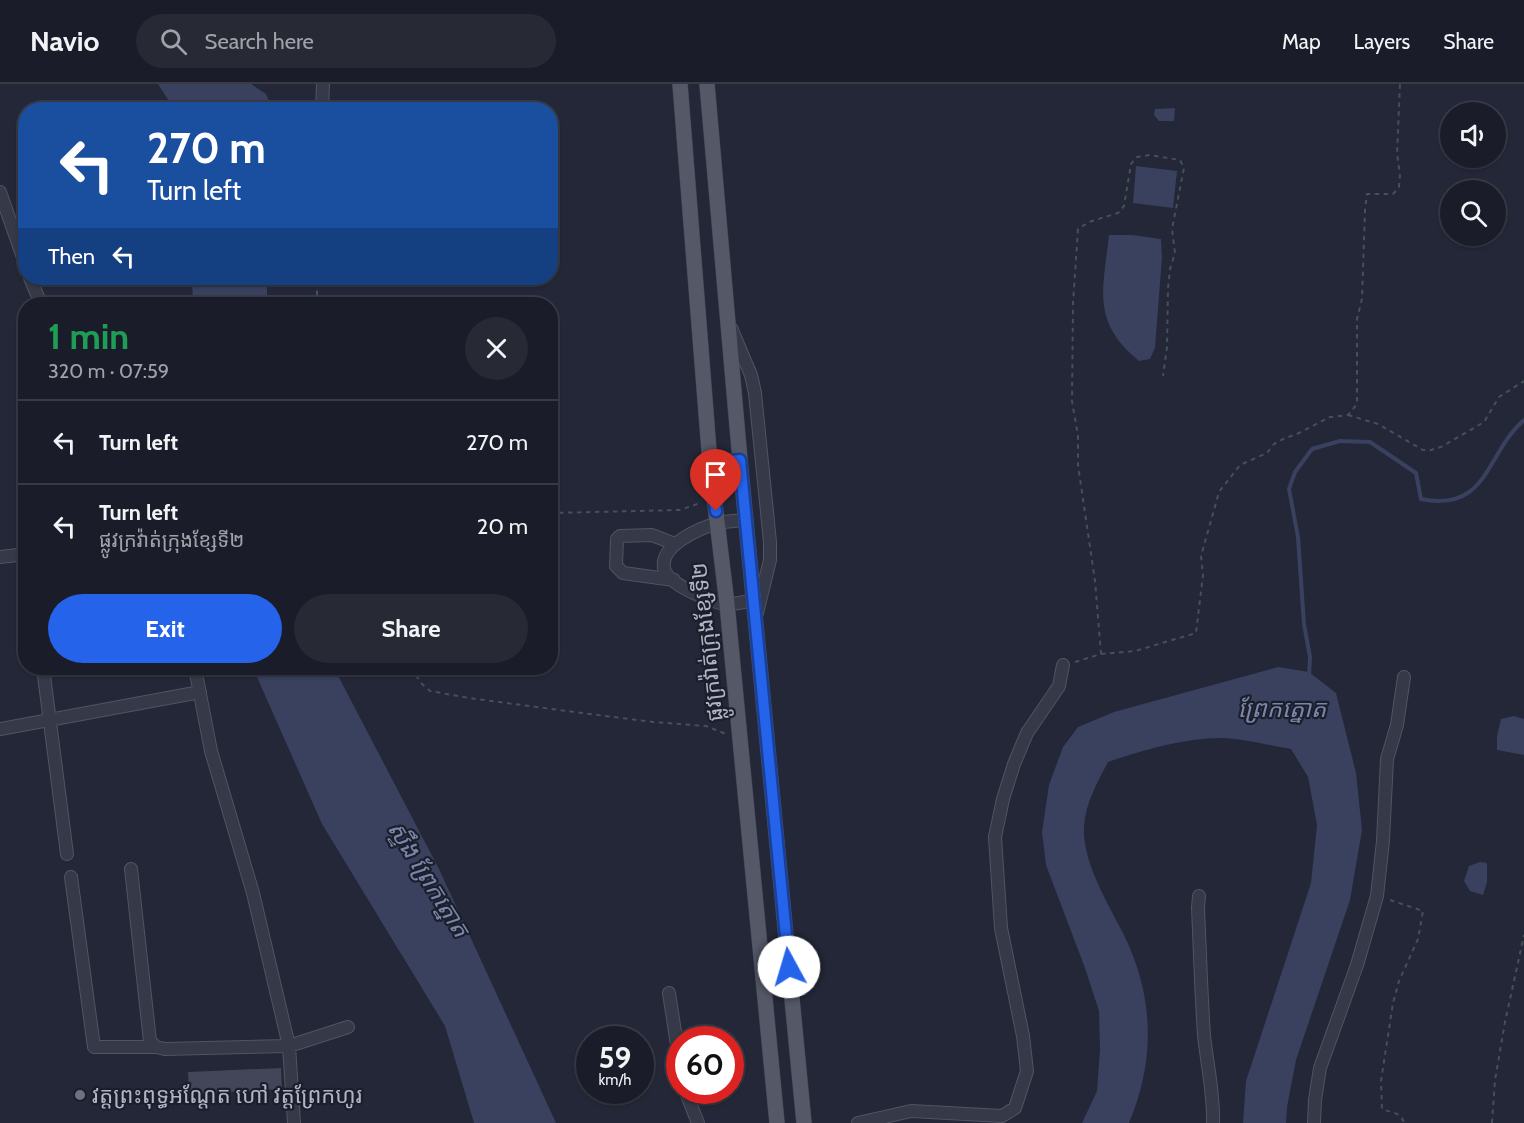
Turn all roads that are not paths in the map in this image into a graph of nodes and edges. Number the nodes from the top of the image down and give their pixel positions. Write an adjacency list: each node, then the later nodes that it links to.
1 (324, 84): 4 (street)
2 (680, 84): 9 (main road, ផ្លូវក្រវ៉ាត់ក្រុងខ្សែទី២)
3 (706, 84): 7 (main road)
4 (323, 102)
5 (0, 192): 6 (street)
6 (18, 243)
7 (728, 321): 8 (main road); 18 (street)
8 (740, 460): 9 (main road); 10 (main road)
9 (710, 463): 11 (main road, ផ្លូវក្រវ៉ាត់ក្រុងខ្សែទី២)
10 (746, 520): 11 (street); 16 (main road)
11 (717, 524): 12 (street); 17 (main road, ផ្លូវក្រវ៉ាត់ក្រុងខ្សែទី២)
12 (675, 544): 15 (street); 15 (street)
13 (18, 555): 14 (street)
14 (0, 556)
15 (674, 580): 17 (street)
16 (754, 600): 17 (street); 18 (main road)
17 (727, 604): 30 (main road, ផ្លូវក្រវ៉ាត់ក្រុងខ្សែទី២)
18 (756, 617): 29 (main road)
19 (1063, 665): 42 (street)
20 (44, 675): 24 (street)
21 (196, 675): 23 (street)
22 (1404, 677): 44 (street)
23 (200, 692): 24 (street); 35 (street)
24 (50, 720): 25 (street); 26 (street)
25 (0, 729)
26 (68, 854)
27 (131, 869): 36 (street)
28 (70, 877): 36 (street)
29 (780, 878): 30 (main road); 41 (main road)
30 (754, 881): 40 (main road, ផ្លូវក្រវ៉ាត់ក្រុងខ្សែទី២)
31 (1199, 896): 43 (street)
32 (669, 993): 33 (street)
33 (674, 1026)
34 (348, 1027): 35 (street)
35 (289, 1046): 36 (street); 38 (street)
36 (156, 1047)
37 (691, 1104): 39 (street)
38 (294, 1123)
39 (698, 1123)
40 (777, 1123)
41 (804, 1123)
42 (858, 1123)
43 (1213, 1123)
44 (1314, 1123)

